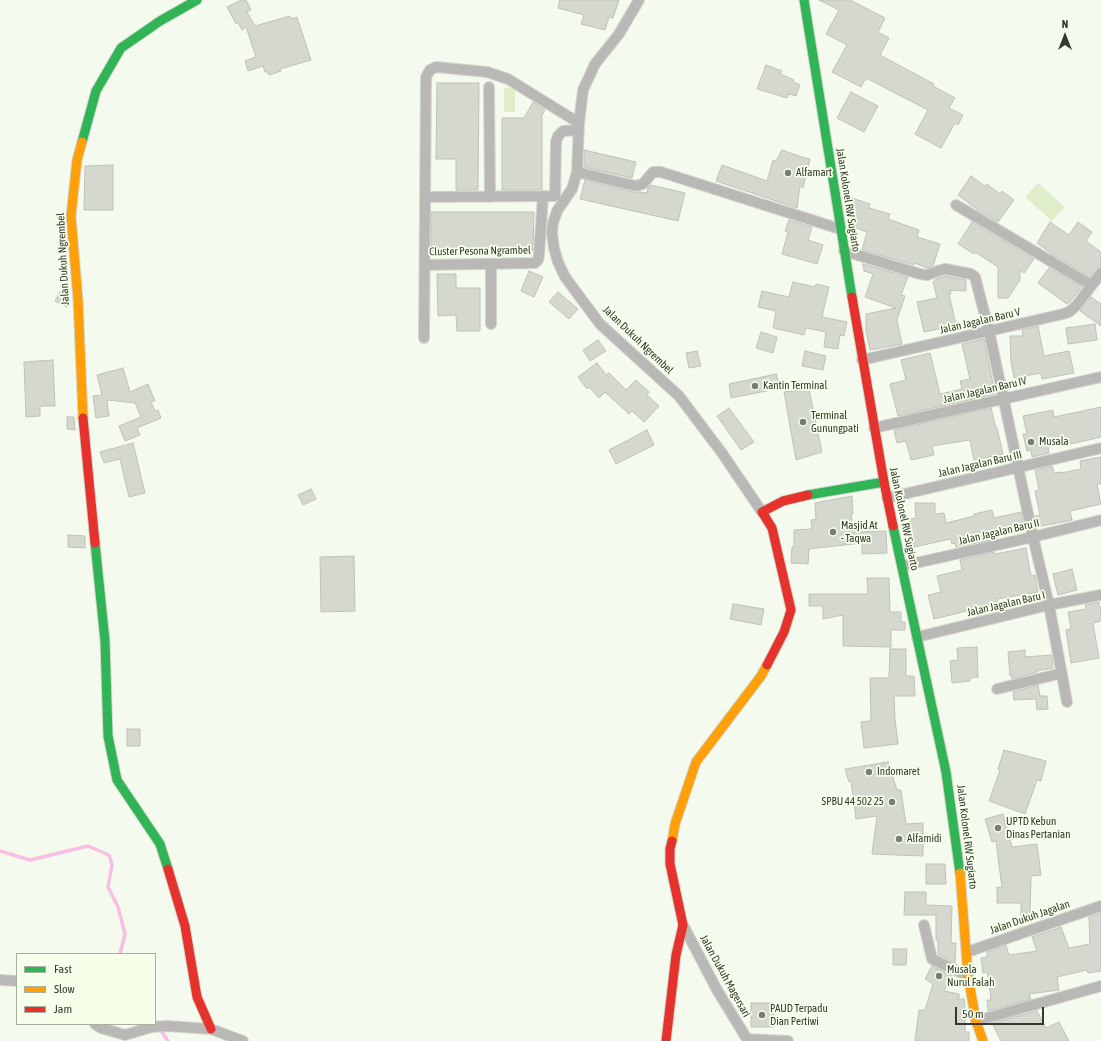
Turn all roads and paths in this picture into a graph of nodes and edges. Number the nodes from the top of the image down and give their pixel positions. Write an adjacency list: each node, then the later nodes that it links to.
1 (197, 0): 48 (street, Jalan Dukuh Ngrembel)
2 (639, 0): 5 (street, Jalan Dukuh Ngrembel)
3 (804, 0): 11 (street, Jalan Kolonel RW Sugiarto)
4 (489, 87): 9 (street)
5 (579, 126): 6 (street, Jalan Dukuh Ngrembel); 7 (street); 8 (street, Cluster Pesona Ngrambel)
6 (577, 172): 11 (street); 28 (street, Jalan Dukuh Ngrembel)
7 (543, 196): 9 (street); 13 (street, Cluster Pesona Ngrambel)
8 (425, 197): 9 (street); 14 (street, Cluster Pesona Ngrambel)
9 (490, 197)
10 (956, 205): 16 (street)
11 (840, 229): 12 (street, Jalan Kolonel RW Sugiarto)
12 (844, 251): 18 (street); 20 (street, Jalan Kolonel RW Sugiarto)
13 (492, 264): 14 (street, Cluster Pesona Ngrambel); 17 (street)
14 (425, 265): 19 (street)
15 (1101, 273): 16 (street, Jalan Jagalan Baru V)
16 (1091, 285): 18 (street, Jalan Jagalan Baru V)
17 (491, 324)
18 (988, 331): 20 (street, Jalan Jagalan Baru V); 22 (street)
19 (424, 338)
20 (862, 360): 23 (street, Jalan Kolonel RW Sugiarto)
21 (1101, 377): 22 (street, Jalan Jagalan Baru IV)
22 (1004, 398): 23 (street, Jalan Jagalan Baru IV); 25 (street)
23 (874, 428): 26 (street, Jalan Kolonel RW Sugiarto)
24 (1101, 448): 25 (street, Jalan Jagalan Baru III)
25 (1018, 468): 27 (street, Jalan Jagalan Baru III); 30 (street)
26 (884, 482): 27 (street, Jalan Kolonel RW Sugiarto); 28 (street)
27 (887, 498): 31 (street, Jalan Kolonel RW Sugiarto)
28 (762, 512): 39 (street)
29 (1101, 520): 30 (street, Jalan Jagalan Baru II)
30 (1033, 537): 31 (street, Jalan Jagalan Baru II); 33 (street)
31 (902, 566): 34 (street, Jalan Kolonel RW Sugiarto)
32 (1101, 595): 33 (street, Jalan Jagalan Baru I)
33 (1049, 605): 34 (street, Jalan Jagalan Baru I); 35 (street)
34 (917, 637): 41 (street, Jalan Kolonel RW Sugiarto)
35 (1062, 673): 36 (street); 37 (street)
36 (997, 688)
37 (1067, 702)
38 (1101, 906): 41 (street, Jalan Dukuh Jagalan)
39 (683, 925): 50 (street, Jalan Dukuh Magersari); 52 (street)
40 (924, 925): 42 (street)
41 (967, 952): 42 (street, Jalan Kolonel RW Sugiarto)
42 (968, 976): 46 (street, Jalan Kolonel RW Sugiarto)
43 (0, 980): 44 (street)
44 (16, 981)
45 (1101, 986): 46 (street)
46 (976, 1021): 54 (street, Jalan Kolonel RW Sugiarto)
47 (96, 1025): 49 (street)
48 (211, 1028): 49 (street); 51 (street)
49 (123, 1038)
50 (747, 1040): 53 (street, Jalan Dukuh Magersari)
51 (243, 1041)
52 (666, 1041)
53 (788, 1041)
54 (983, 1041)

